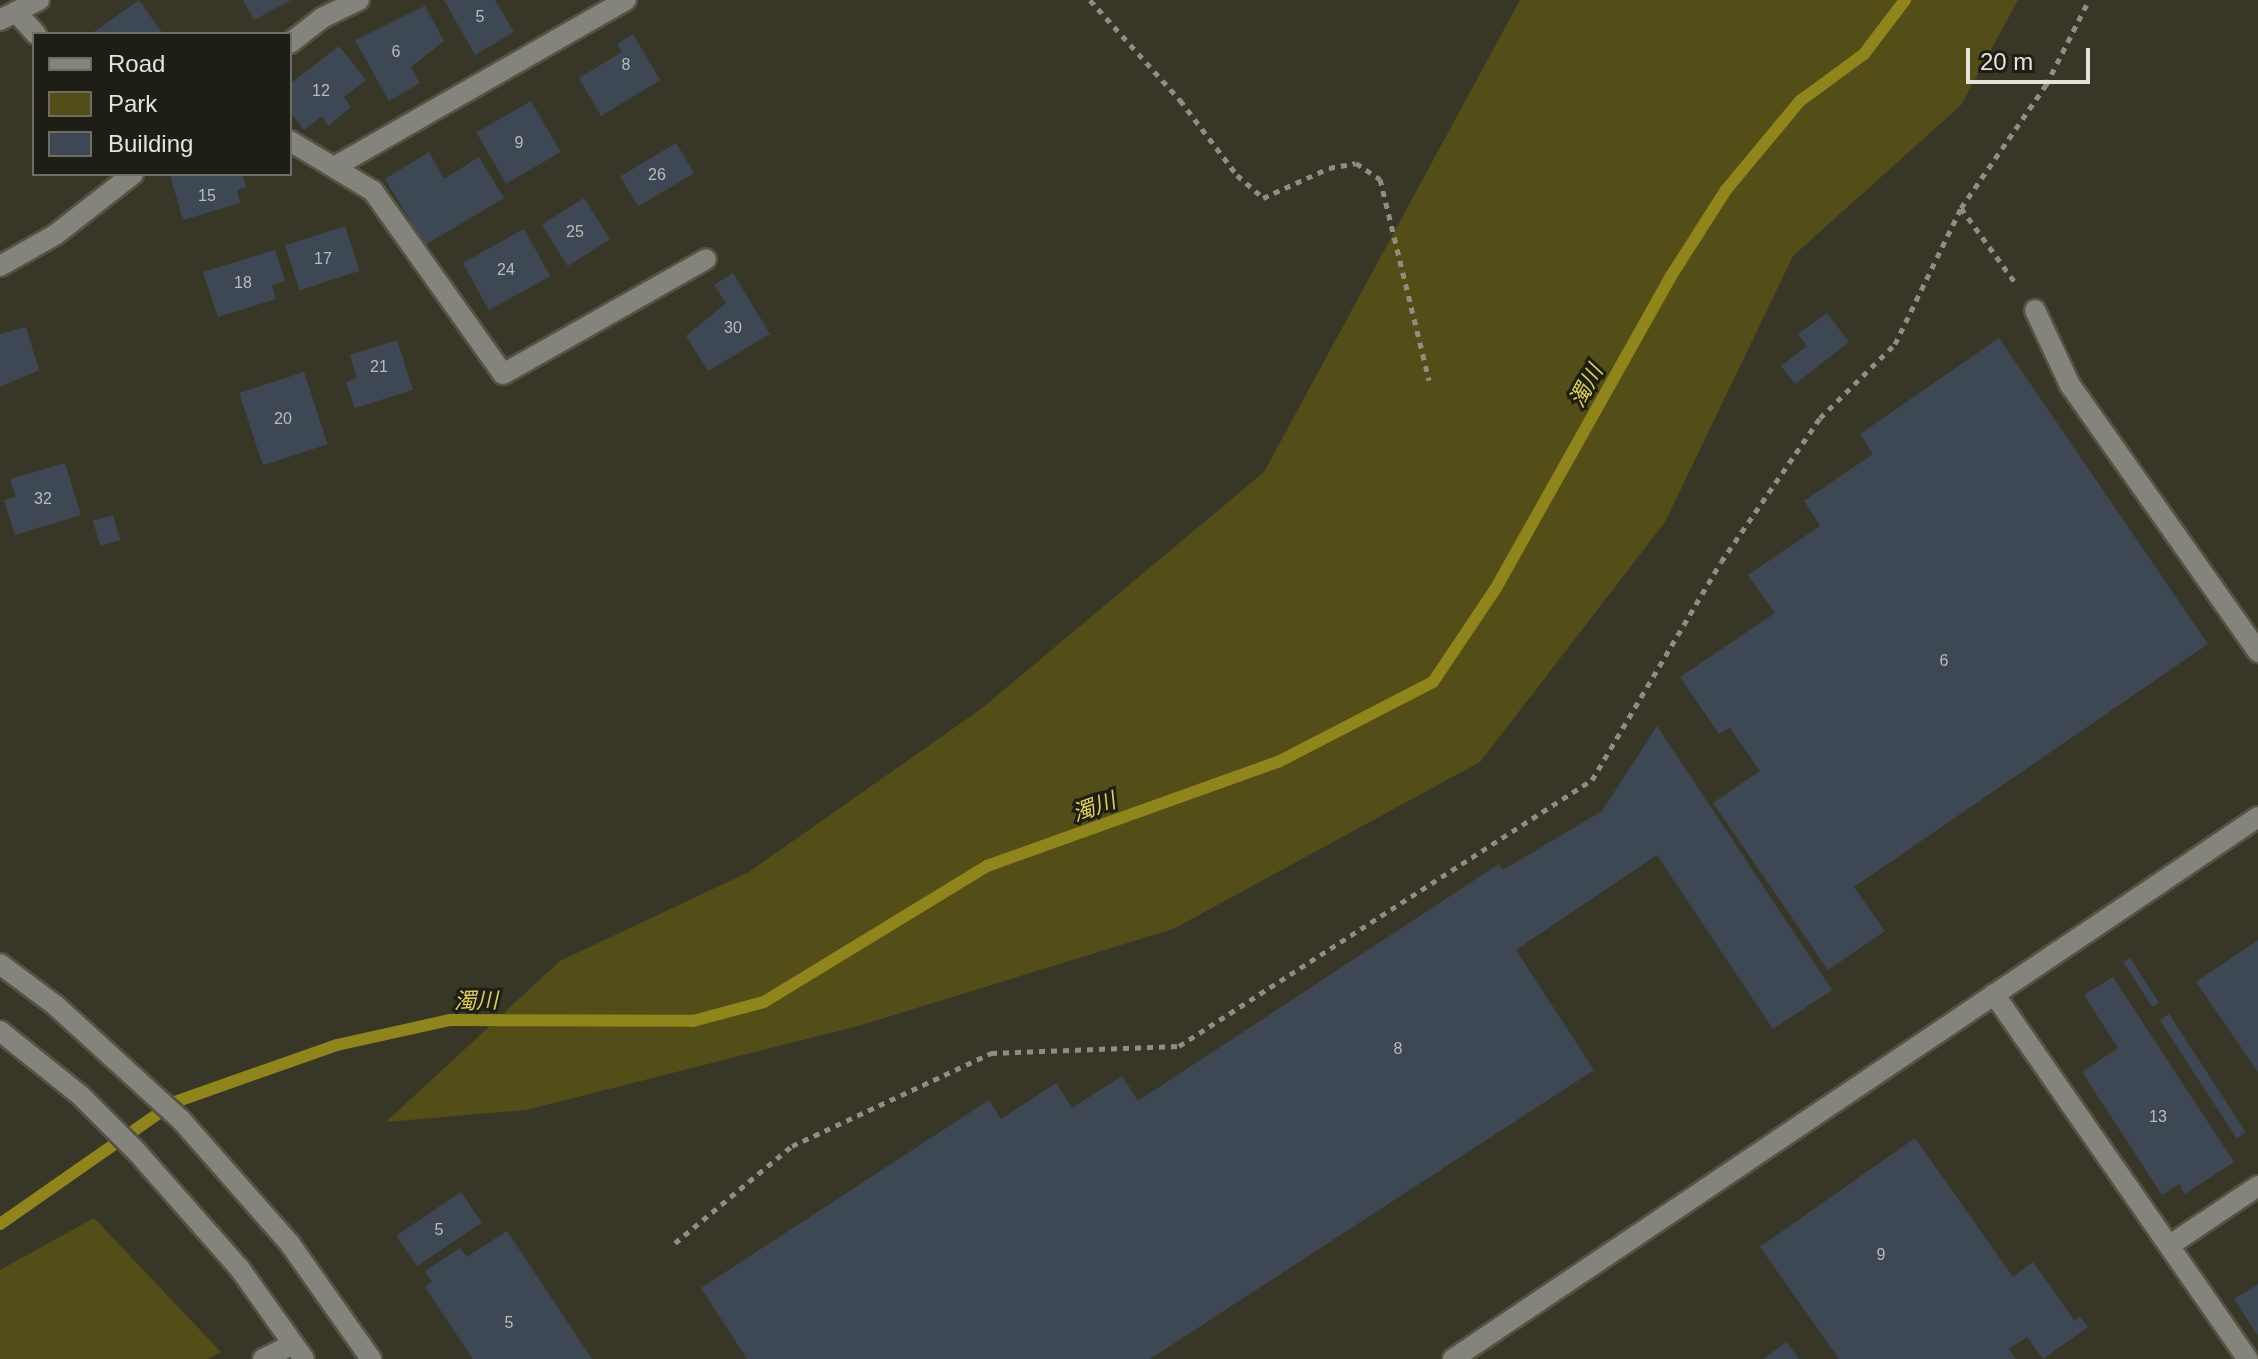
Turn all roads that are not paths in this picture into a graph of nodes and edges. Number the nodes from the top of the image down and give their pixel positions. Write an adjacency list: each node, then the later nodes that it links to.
1 (39, 0): 4 (street)
2 (359, 0): 6 (street)
3 (626, 0): 8 (street)
4 (8, 16): 5 (street)
5 (33, 32)
6 (292, 41)
7 (292, 142): 8 (street)
8 (336, 166): 10 (street)
9 (130, 176): 11 (street)
10 (706, 259)
11 (0, 266)
12 (2035, 310): 13 (street)
13 (2258, 652)
14 (2258, 817): 16 (street)
15 (0, 964): 22 (street)
16 (1994, 994): 19 (street); 23 (street)
17 (0, 1031): 20 (street)
18 (2258, 1186): 19 (street)
19 (2170, 1245): 24 (street)
20 (299, 1352): 21 (street)
21 (263, 1359)
22 (371, 1359)
23 (1453, 1359)
24 (2248, 1359)

